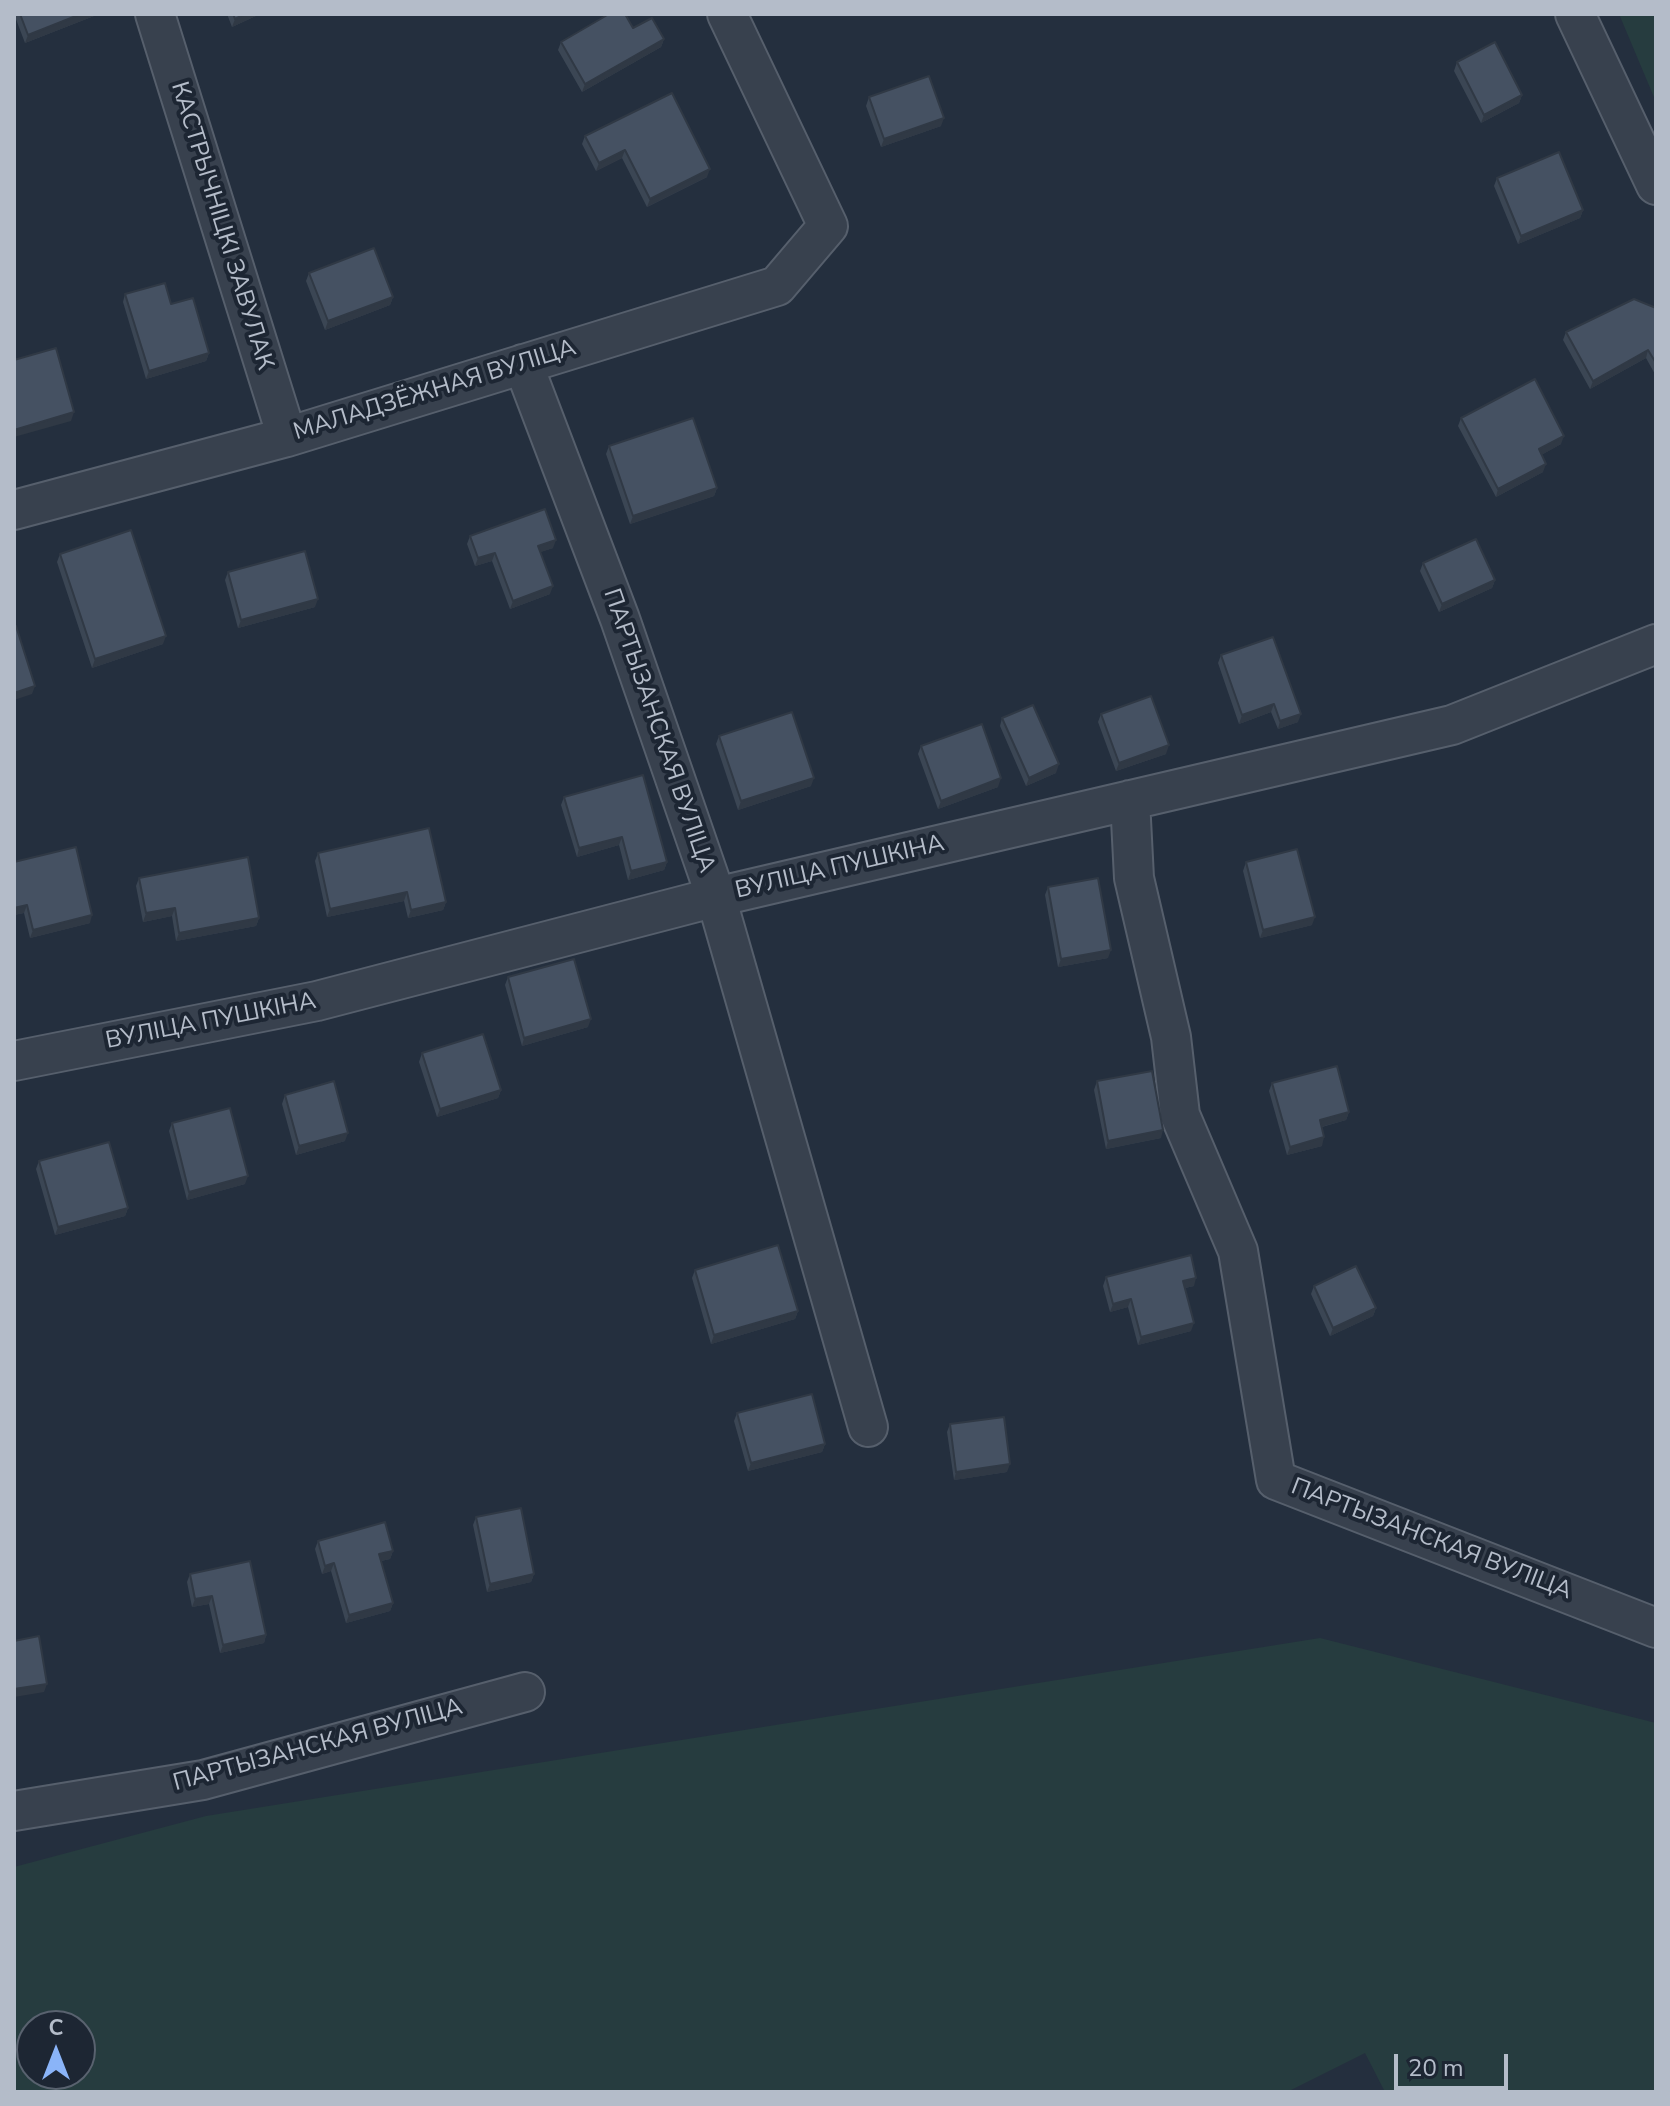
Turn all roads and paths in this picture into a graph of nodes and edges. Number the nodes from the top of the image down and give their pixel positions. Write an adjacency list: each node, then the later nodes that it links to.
1 (155, 14): 6 (street, КАСТРЫЧНІЦКІ ЗАВУЛАК)
2 (727, 14): 5 (street, МАЛАДЗЁЖНАЯ ВУЛІЦА)
3 (1575, 14): 4 (street)
4 (1656, 185)
5 (523, 364): 6 (street, МАЛАДЗЁЖНАЯ ВУЛІЦА); 10 (street, ПАРТЫЗАНСКАЯ ВУЛІЦА)
6 (287, 437): 7 (street, МАЛАДЗЁЖНАЯ ВУЛІЦА)
7 (14, 510)
8 (1656, 644): 9 (street, ВУЛІЦА ПУШКІНА)
9 (1130, 800): 10 (street, ВУЛІЦА ПУШКІНА); 13 (street, ПАРТЫЗАНСКАЯ ВУЛІЦА)
10 (716, 897): 11 (street, ВУЛІЦА ПУШКІНА); 12 (street, ПАРТЫЗАНСКАЯ ВУЛІЦА)
11 (14, 1061)
12 (868, 1427)
13 (1656, 1628)
14 (525, 1692): 15 (street, ПАРТЫЗАНСКАЯ ВУЛІЦА)
15 (14, 1811)

